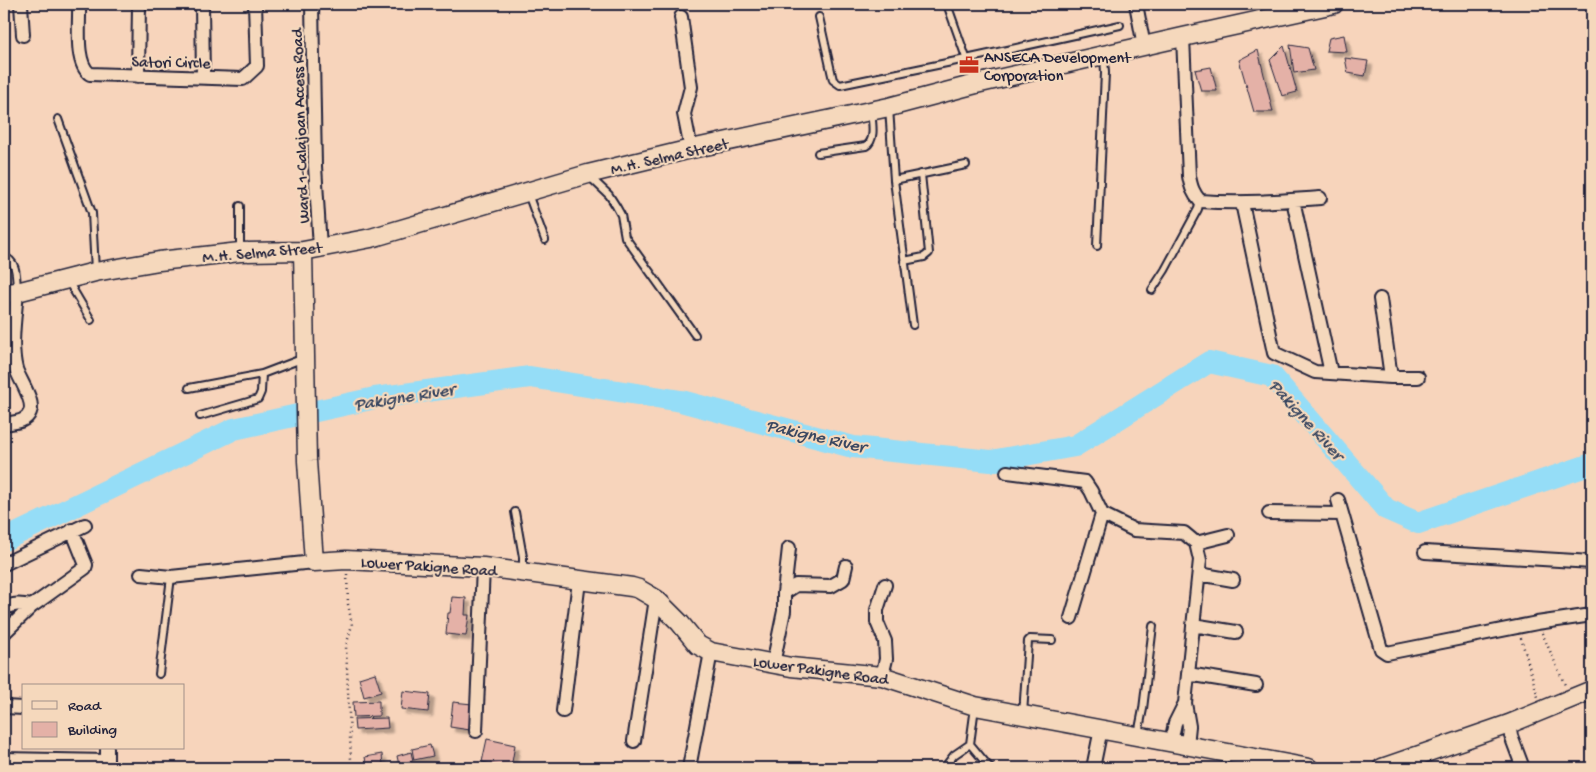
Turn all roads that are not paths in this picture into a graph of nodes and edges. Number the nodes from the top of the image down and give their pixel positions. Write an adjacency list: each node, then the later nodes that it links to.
1 (21, 4): 13 (street)
2 (80, 4): 18 (street, Satori Circle)
3 (138, 4): 18 (street)
4 (202, 4): 19 (street)
5 (255, 4): 19 (street, Satori Circle)
6 (312, 4): 38 (street, Ward 1-Calajoan Access Road)
7 (947, 4): 17 (lane)
8 (1136, 4): 15 (street)
9 (1334, 4): 14 (street, M.H. Selma Street)
10 (681, 17): 24 (street)
11 (819, 17): 17 (lane)
12 (1120, 25): 17 (lane)
13 (23, 34)
14 (1183, 36): 15 (street, M.H. Selma Street); 33 (street)
15 (1144, 46): 16 (street, M.H. Selma Street)
16 (1104, 55): 20 (street, M.H. Selma Street); 37 (lane)
17 (966, 59): 20 (lane)
18 (138, 76): 19 (street, Satori Circle)
19 (203, 78)
20 (976, 84): 21 (street, M.H. Selma Street)
21 (889, 107): 22 (street, M.H. Selma Street); 29 (lane)
22 (871, 111): 24 (street, M.H. Selma Street); 25 (lane)
23 (58, 119): 42 (lane)
24 (691, 149): 27 (street, M.H. Selma Street)
25 (818, 153)
26 (966, 165): 28 (lane)
27 (588, 174): 30 (street, M.H. Selma Street); 49 (lane)
28 (921, 174): 29 (lane); 41 (lane)
29 (894, 180): 41 (lane)
30 (528, 193): 36 (lane); 38 (street, M.H. Selma Street)
31 (1320, 198): 32 (street)
32 (1293, 200): 34 (street); 51 (street)
33 (1200, 201): 34 (street); 44 (lane)
34 (1242, 203): 51 (street)
35 (240, 206): 39 (lane)
36 (545, 240)
37 (1097, 246)
38 (312, 250): 39 (street, M.H. Selma Street); 50 (street)
39 (240, 252): 42 (street, M.H. Selma Street)
40 (4, 257): 45 (lane)
41 (904, 261): 48 (lane)
42 (95, 272): 43 (street, M.H. Selma Street)
43 (67, 280): 45 (street, M.H. Selma Street); 47 (lane)
44 (1152, 290)
45 (10, 293): 57 (street)
46 (1380, 299): 53 (street)
47 (91, 320)
48 (913, 325)
49 (695, 335)
50 (305, 357): 52 (lane); 70 (street)
51 (1331, 373): 53 (street)
52 (262, 374): 55 (lane); 56 (lane)
53 (1391, 377): 54 (street)
54 (1418, 377)
55 (189, 388)
56 (200, 416)
57 (4, 424)
58 (1007, 472): 62 (street)
59 (1338, 500): 63 (street)
60 (515, 512): 75 (lane)
61 (1269, 513): 63 (street)
62 (1102, 514): 67 (street); 87 (street)
63 (1342, 514): 86 (street)
64 (85, 525): 65 (street)
65 (72, 530): 72 (street); 84 (street)
66 (1228, 535): 67 (street)
67 (1196, 543): 77 (street)
68 (789, 548): 82 (street)
69 (1425, 552): 71 (street)
70 (314, 562): 74 (street, Lower Pakigne Road); 78 (street, Lower Pakigne Road)
71 (1592, 562)
72 (4, 564)
73 (846, 566): 82 (street)
74 (483, 567): 75 (street, Lower Pakigne Road); 107 (street)
75 (523, 573): 80 (street, Lower Pakigne Road)
76 (142, 574): 78 (street, Lower Pakigne Road)
77 (1199, 574): 79 (street); 88 (street)
78 (171, 577): 95 (lane)
79 (1234, 580)
80 (579, 581): 83 (street, Lower Pakigne Road); 103 (street)
81 (884, 585): 97 (street)
82 (784, 593): 94 (street)
83 (656, 599): 93 (street, Lower Pakigne Road); 109 (street)
84 (32, 606): 85 (street); 91 (street)
85 (4, 609)
86 (1592, 615)
87 (1070, 618)
88 (1193, 625): 90 (street); 96 (street)
89 (1153, 626): 108 (lane)
90 (1236, 632)
91 (4, 633)
92 (1052, 640): 104 (lane)
93 (711, 652): 94 (street, Lower Pakigne Road); 115 (street)
94 (773, 664): 97 (street, Lower Pakigne Road)
95 (159, 674)
96 (1188, 674): 98 (street); 110 (street)
97 (882, 676): 100 (street, Lower Pakigne Road)
98 (1256, 685)
99 (1592, 690): 105 (street)
100 (975, 706): 104 (street, Lower Pakigne Road); 111 (lane)
101 (4, 708): 102 (street)
102 (22, 708)
103 (563, 711)
104 (1023, 715): 106 (street, Lower Pakigne Road)
105 (1509, 724): 120 (street); 121 (street)
106 (1100, 729): 108 (street, Lower Pakigne Road); 118 (street)
107 (476, 731)
108 (1138, 735): 110 (street, Lower Pakigne Road)
109 (634, 741)
110 (1179, 743): 114 (street, Lower Pakigne Road)
111 (970, 744): 116 (lane); 117 (lane)
112 (4, 759): 113 (street)
113 (107, 759)
114 (1244, 762): 119 (street, Lower Pakigne Road)
115 (689, 768)
116 (944, 768)
117 (990, 768)
118 (1093, 768)
119 (1305, 768)
120 (1384, 768)
121 (1524, 768)

